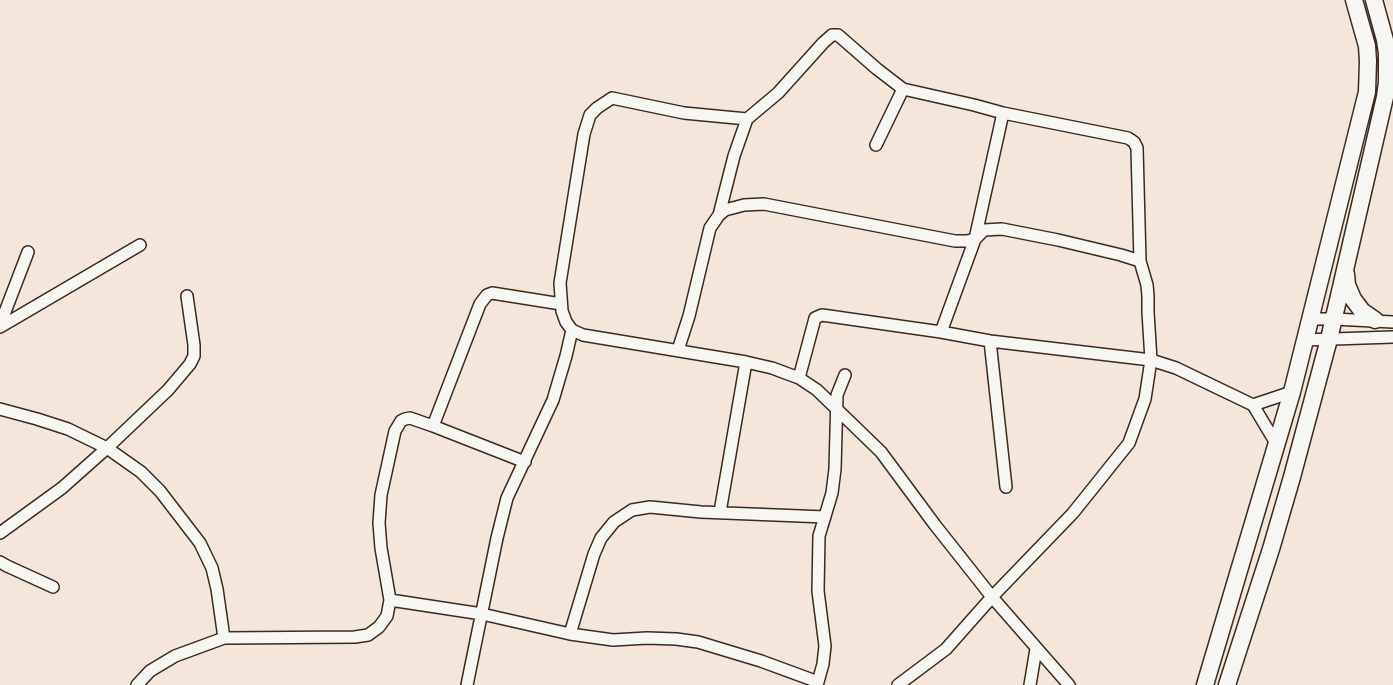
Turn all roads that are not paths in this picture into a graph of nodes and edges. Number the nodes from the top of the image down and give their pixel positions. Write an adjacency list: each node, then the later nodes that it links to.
1 (1354, 0): 15 (main road)
2 (1374, 0): 12 (main road)
3 (903, 89): 4 (street); 5 (street); 6 (street)
4 (1003, 112): 8 (street); 11 (street)
5 (747, 119): 7 (street); 14 (street)
6 (876, 145)
7 (719, 215): 8 (street); 26 (street)
8 (975, 239): 11 (street); 21 (street)
9 (140, 245): 19 (street)
10 (28, 252): 19 (street)
11 (1140, 261): 27 (street)
12 (1346, 270): 16 (main road); 17 (main road)
13 (187, 296): 37 (street)
14 (561, 304): 20 (street); 35 (street)
15 (1310, 319): 16 (street); 24 (main road)
16 (1334, 319): 17 (street); 23 (main road)
17 (1375, 320): 18 (street)
18 (1393, 322)
19 (0, 326)
20 (572, 330): 26 (street); 38 (street)
21 (941, 332): 25 (street); 30 (street)
22 (1393, 337): 23 (street)
23 (1329, 339): 24 (street); 53 (main road)
24 (1304, 340): 31 (main road)
25 (990, 341): 27 (street); 39 (street)
26 (678, 350): 28 (street)
27 (1151, 360): 32 (street); 45 (street)
28 (746, 362): 30 (street); 40 (street)
29 (845, 375): 33 (street)
30 (800, 378): 33 (street)
31 (1292, 392): 32 (street); 36 (main road)
32 (1253, 405): 36 (street)
33 (836, 408): 41 (street); 45 (street)
34 (0, 409): 37 (street)
35 (433, 426): 38 (street); 46 (street)
36 (1276, 445): 51 (main road)
37 (107, 448): 42 (street); 49 (street)
38 (525, 462): 47 (street)
39 (1006, 487)
40 (720, 512): 41 (street); 48 (street)
41 (825, 517): 52 (street)
42 (0, 533)
43 (0, 562): 44 (street)
44 (53, 587)
45 (992, 597): 50 (street); 56 (street)
46 (390, 600): 47 (street); 49 (street)
47 (482, 614): 48 (street); 55 (street)
48 (570, 634): 52 (street)
49 (224, 638): 54 (street)
50 (1036, 649): 57 (street); 58 (street)
51 (1207, 681): 53 (main road)
52 (820, 684)
53 (1227, 684)
54 (137, 685)
55 (467, 685)
56 (898, 685)
57 (1030, 685)
58 (1069, 685)

